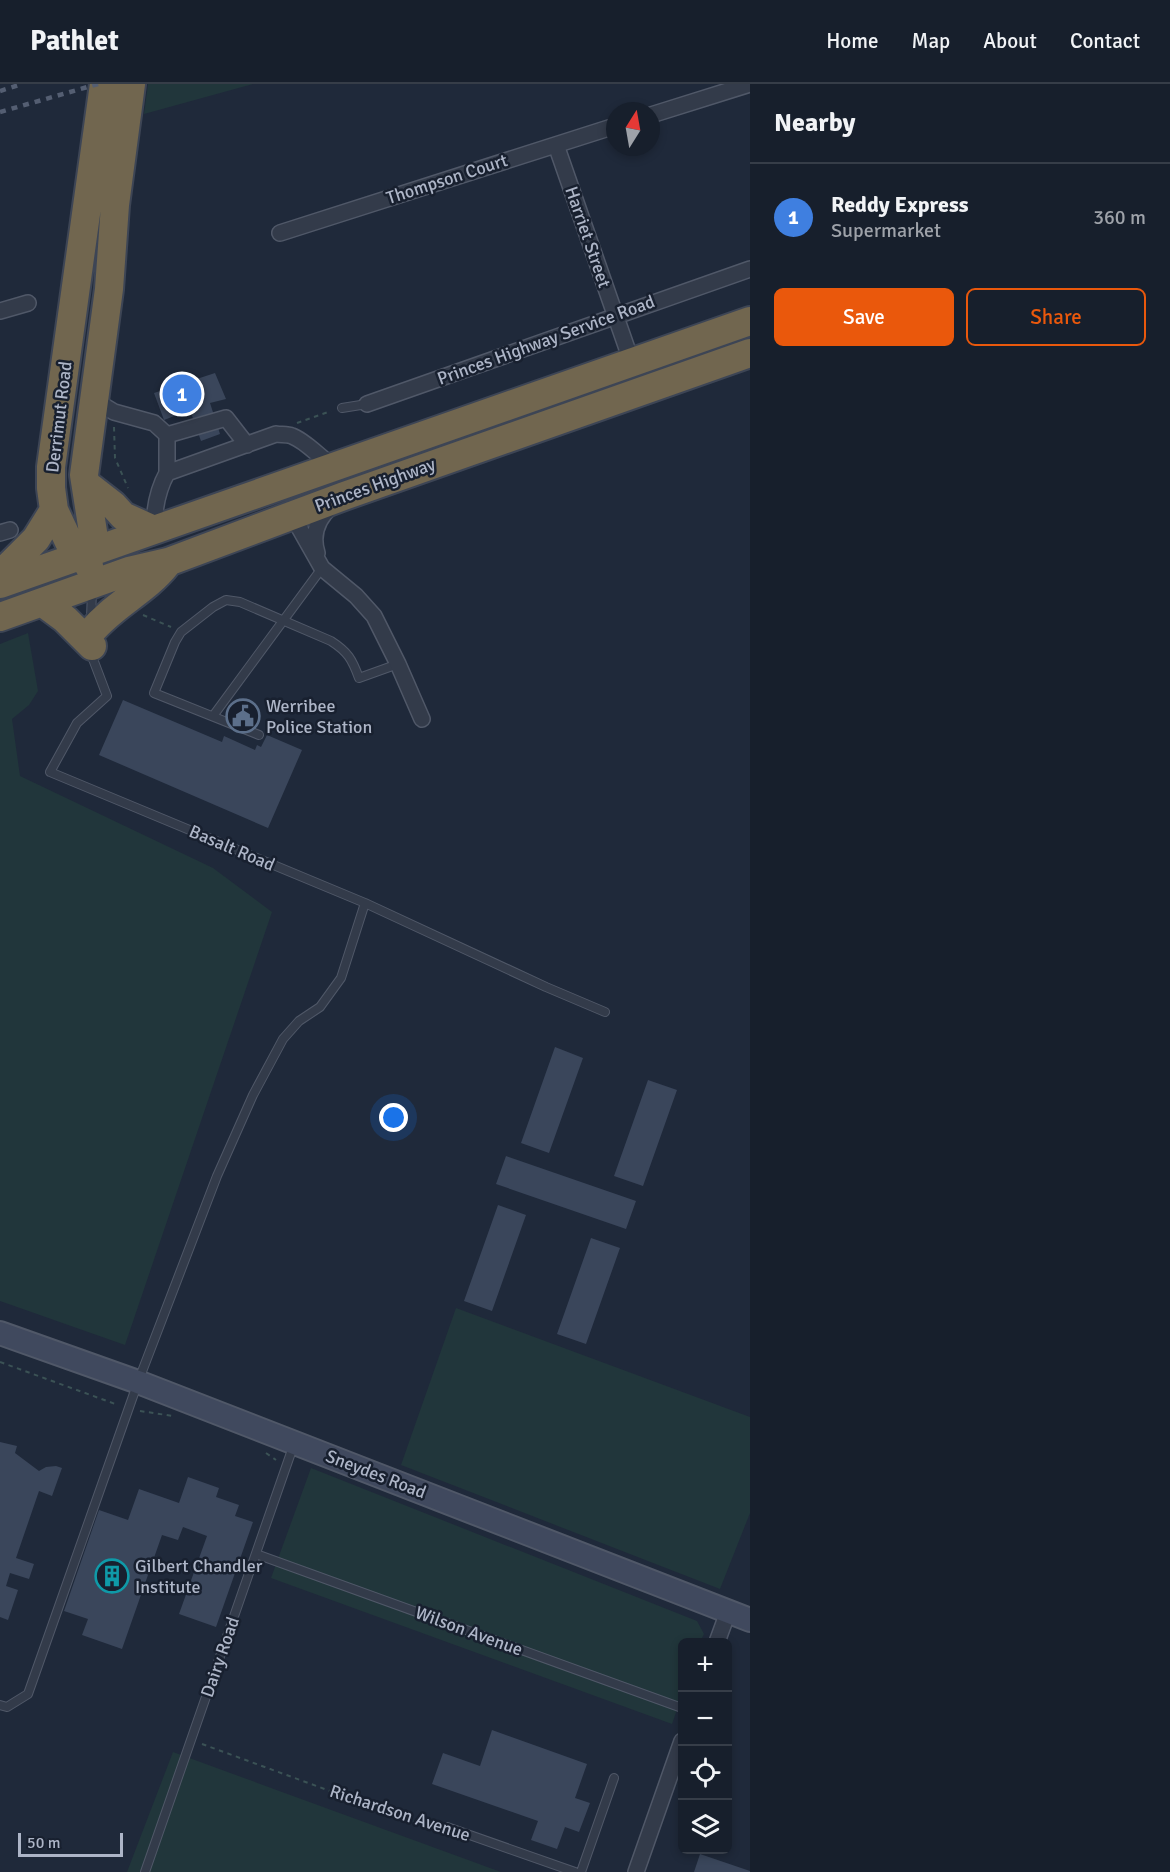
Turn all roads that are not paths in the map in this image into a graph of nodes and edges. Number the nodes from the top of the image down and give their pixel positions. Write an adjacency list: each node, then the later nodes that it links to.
1 (104, 84): 26 (highway, Derrimut Road)
2 (131, 84): 17 (highway, Derrimut Road)
3 (750, 84): 4 (street)
4 (660, 112)
5 (606, 129): 6 (street, Thompson Court)
6 (556, 145): 7 (street, Thompson Court); 11 (street, Harriet Street)
7 (280, 232)
8 (750, 269): 11 (street, Princes Highway Service Road)
9 (28, 303): 10 (street)
10 (0, 311)
11 (615, 316): 14 (street, Harriet Street); 16 (street, Princes Highway Service Road)
12 (750, 321): 14 (highway, Princes Highway)
13 (750, 353): 15 (highway, Princes Highway)
14 (632, 363): 15 (highway); 21 (highway, Princes Highway)
15 (640, 392): 24 (highway, Princes Highway)
16 (367, 404): 18 (lane, Princes Highway Service Road)
17 (104, 406): 19 (street); 23 (highway, Derrimut Road)
18 (342, 408)
19 (167, 435): 20 (street); 22 (street)
20 (248, 445): 21 (street); 22 (street)
21 (333, 466): 25 (highway, Princes Highway)
22 (167, 473): 27 (street)
23 (86, 484): 27 (highway); 28 (highway, Derrimut Road)
24 (344, 496): 25 (highway, Princes Highway); 30 (street)
25 (290, 498): 27 (highway, Princes Highway); 29 (highway, Princes Highway); 30 (street)
26 (54, 510): 28 (highway, Derrimut Road); 31 (highway)
27 (154, 530): 28 (highway, Princes Highway)
28 (86, 553): 32 (highway, Princes Highway); 33 (highway)
29 (168, 562): 33 (highway, Princes Highway); 37 (highway)
30 (322, 568): 36 (lane); 38 (street)
31 (0, 575)
32 (0, 584)
33 (92, 584): 34 (highway, Princes Highway); 37 (lane, Basalt Road)
34 (42, 602): 35 (highway, Princes Highway); 37 (highway)
35 (0, 617)
36 (284, 621): 38 (lane); 39 (lane); 39 (lane)
37 (91, 639): 42 (lane, Basalt Road)
38 (398, 663): 40 (street)
39 (213, 716): 41 (lane)
40 (422, 719)
41 (259, 735)
42 (365, 903): 43 (lane, Basalt Road); 45 (lane)
43 (605, 1012)
44 (0, 1333): 45 (main road, Sneydes Road)
45 (138, 1382): 46 (main road, Sneydes Road); 51 (lane)
46 (294, 1443): 47 (lane, Dairy Road); 48 (main road, Sneydes Road)
47 (255, 1554): 52 (lane, Wilson Avenue); 56 (lane, Dairy Road)
48 (728, 1612): 49 (main road, Sneydes Road); 50 (street)
49 (750, 1620)
50 (718, 1638)
51 (0, 1705)
52 (678, 1707)
53 (680, 1746): 59 (street)
54 (614, 1778): 58 (lane)
55 (447, 1827): 57 (lane, Richardson Avenue)
56 (145, 1872)
57 (575, 1872)
58 (581, 1872)
59 (636, 1872)

